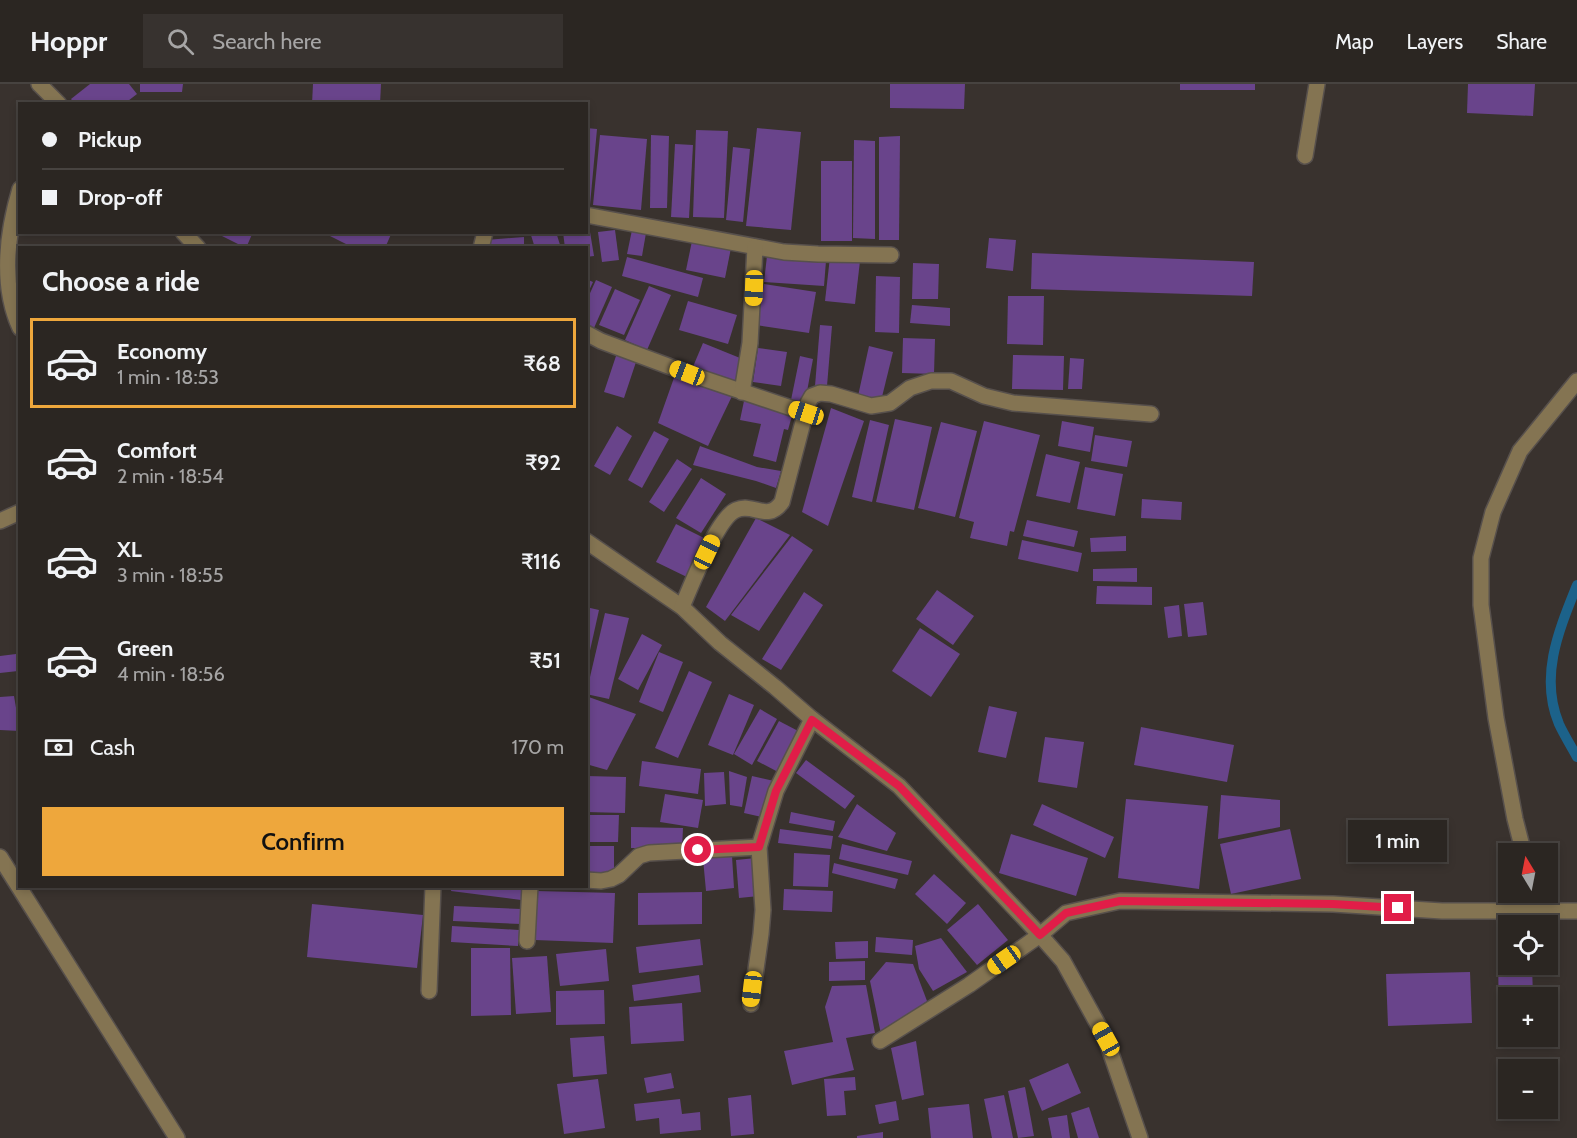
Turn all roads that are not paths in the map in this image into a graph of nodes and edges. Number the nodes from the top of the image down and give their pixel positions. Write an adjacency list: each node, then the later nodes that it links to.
1 (39, 84): 3 (street)
2 (1317, 84): 4 (street)
3 (57, 102)
4 (1305, 156)
5 (18, 196): 11 (street)
6 (588, 215): 9 (street)
7 (185, 234): 8 (street)
8 (196, 246)
9 (755, 247): 10 (street); 14 (street)
10 (891, 255)
11 (18, 322)
12 (588, 334): 14 (street)
13 (1577, 381): 22 (street)
14 (742, 392): 15 (street)
15 (806, 413): 16 (street); 20 (street)
16 (1151, 414)
17 (18, 513): 18 (street)
18 (0, 521)
19 (588, 542): 20 (street)
20 (682, 607): 21 (street)
21 (812, 720): 23 (street); 33 (street)
22 (1521, 843)
23 (759, 847): 25 (street); 36 (street)
24 (0, 857): 26 (street)
25 (588, 880)
26 (18, 886)
27 (20, 888): 38 (street)
28 (433, 888): 35 (street)
29 (530, 888): 34 (street)
30 (1538, 903): 31 (street)
31 (1541, 911): 32 (street); 33 (street)
32 (1570, 911)
33 (1040, 935): 37 (street); 39 (street)
34 (527, 941)
35 (429, 991)
36 (751, 1004)
37 (879, 1041)
38 (177, 1138)
39 (1140, 1138)

